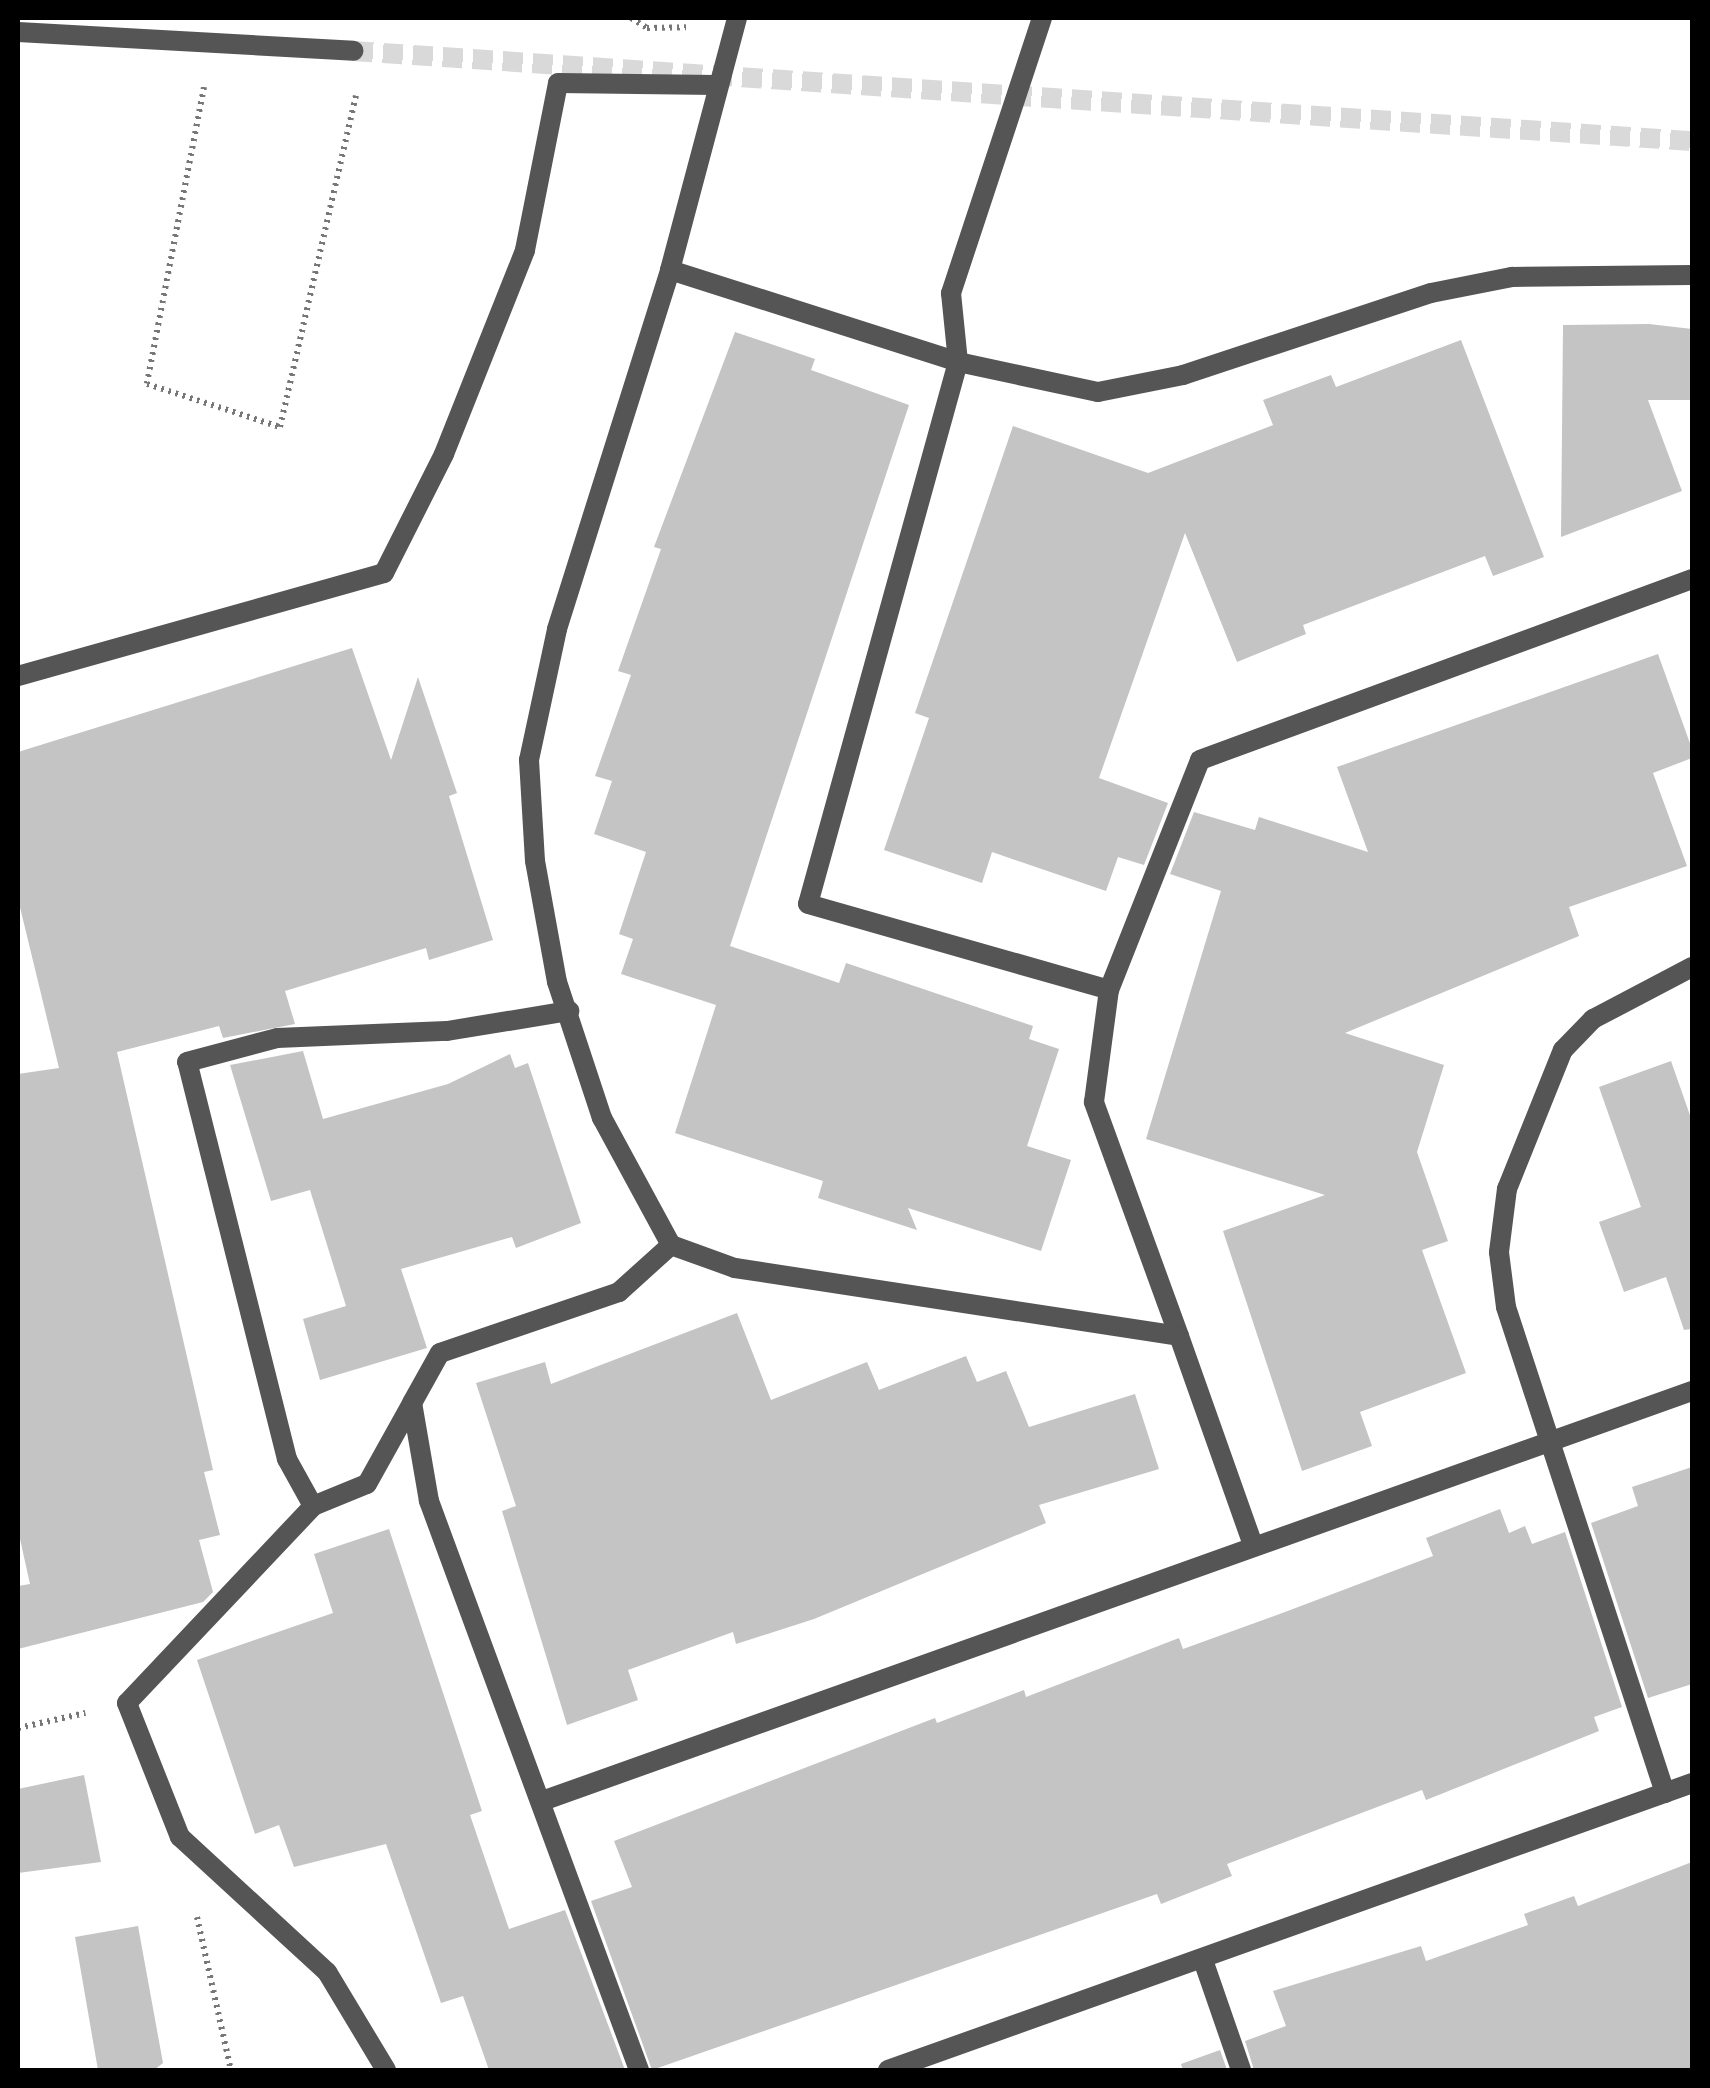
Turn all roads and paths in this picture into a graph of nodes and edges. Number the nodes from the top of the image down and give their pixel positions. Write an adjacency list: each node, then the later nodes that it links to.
1 (737, 18): 7 (street)
2 (1042, 18): 10 (street)
3 (18, 32): 4 (street)
4 (213, 37): 5 (street); 6 (path)
5 (353, 50)
6 (360, 76)
7 (716, 85): 8 (street); 12 (street)
8 (670, 270): 10 (street); 15 (street)
9 (1692, 275): 10 (street)
10 (958, 362): 14 (street)
11 (1692, 579): 14 (street)
12 (18, 676)
13 (1692, 967): 20 (street)
14 (1109, 990): 17 (street)
15 (569, 1012): 16 (street); 21 (street)
16 (672, 1245): 17 (street); 19 (street)
17 (1179, 1336): 22 (street)
18 (1692, 1391): 20 (street)
19 (412, 1403): 21 (street); 27 (street)
20 (1551, 1444): 22 (street); 26 (street)
21 (312, 1506): 23 (street)
22 (1252, 1542): 27 (street)
23 (127, 1704): 24 (path); 28 (street)
24 (18, 1728)
25 (1692, 1782): 26 (street)
26 (1665, 1792): 29 (street)
27 (546, 1800): 32 (street)
28 (180, 1837): 30 (path); 31 (street)
29 (1203, 1960): 33 (street); 34 (street)
30 (230, 2070)
31 (386, 2070)
32 (639, 2070)
33 (888, 2070)
34 (1241, 2070)

